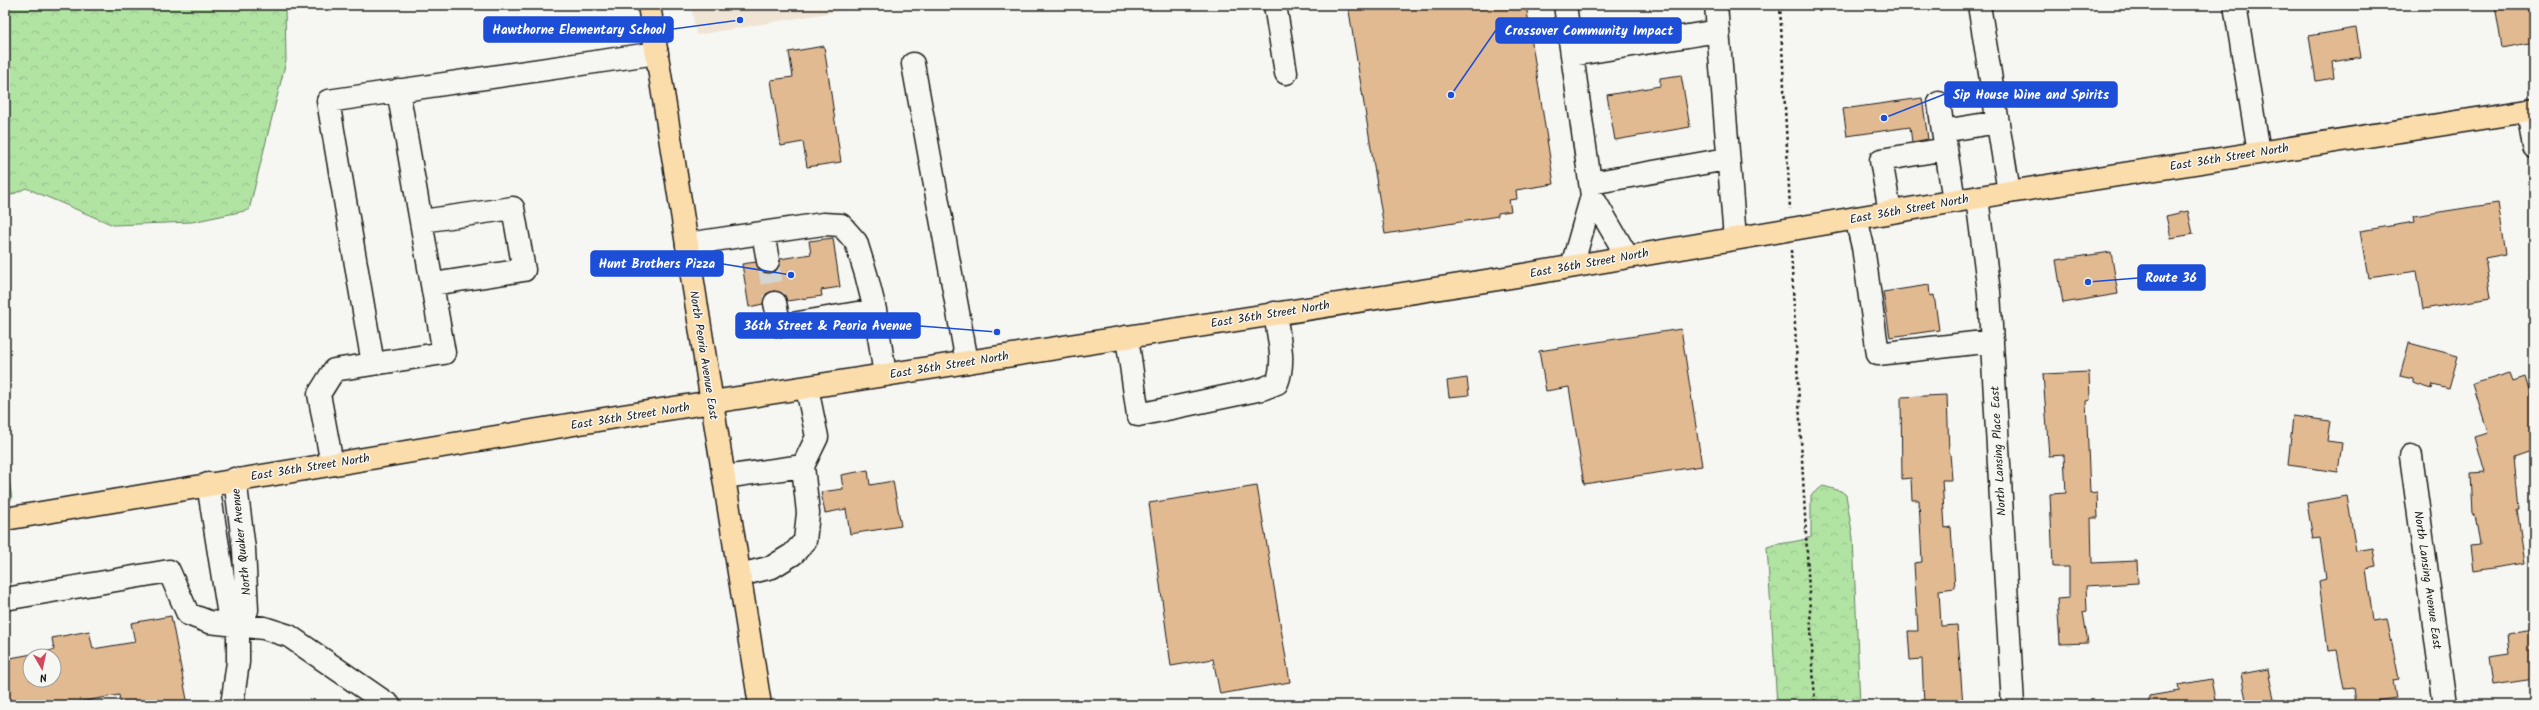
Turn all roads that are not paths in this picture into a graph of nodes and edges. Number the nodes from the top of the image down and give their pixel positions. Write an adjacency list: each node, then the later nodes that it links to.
1 (649, 5): 8 (main road, North Peoria Avenue East)
2 (1275, 5): 11 (street)
3 (1565, 5): 9 (street)
4 (1716, 5): 7 (street)
5 (1980, 5): 15 (street)
6 (2235, 5): 18 (street)
7 (1718, 31): 9 (street); 19 (street)
8 (657, 52): 12 (street); 29 (main road, North Peoria Avenue East)
9 (1572, 55): 20 (street)
10 (913, 64): 39 (street)
11 (1286, 73)
12 (398, 90): 26 (street); 40 (street)
13 (1939, 103): 16 (street)
14 (2531, 110): 17 (street); 18 (main road, East 36th Street North)
15 (1998, 122): 16 (street); 21 (street)
16 (1945, 140): 23 (street); 24 (street)
17 (2534, 147)
18 (2259, 152): 21 (main road, East 36th Street North)
19 (1727, 159): 20 (street); 28 (street)
20 (1592, 189): 30 (street); 32 (street)
21 (2010, 192): 22 (main road, East 36th Street North)
22 (1977, 198): 23 (main road, East 36th Street North); 38 (street, North Lansing Place East)
23 (1954, 201): 24 (main road, East 36th Street North)
24 (1890, 212): 25 (main road, East 36th Street North)
25 (1856, 218): 28 (main road, East 36th Street North); 38 (street)
26 (422, 221): 33 (street); 33 (street)
27 (763, 233): 29 (street); 31 (street); 35 (street)
28 (1735, 238): 30 (main road, East 36th Street North)
29 (687, 244): 43 (main road, North Peoria Avenue East)
30 (1627, 256): 32 (main road, East 36th Street North)
31 (768, 260)
32 (1572, 266): 36 (main road, East 36th Street North)
33 (433, 284): 40 (street)
34 (775, 303): 35 (street)
35 (875, 310): 41 (street)
36 (1275, 314): 37 (main road, East 36th Street North); 37 (street)
37 (1127, 337): 39 (main road, East 36th Street North)
38 (1992, 341): 57 (street, North Lansing Place East)
39 (967, 362): 41 (main road, East 36th Street North)
40 (373, 364): 45 (street)
41 (885, 375): 42 (main road, East 36th Street North)
42 (807, 388): 43 (main road, East 36th Street North); 46 (street)
43 (712, 403): 45 (main road, East 36th Street North); 47 (main road, North Peoria Avenue East)
44 (2411, 456): 58 (street, North Lansing Avenue East)
45 (332, 464): 48 (main road, East 36th Street North)
46 (802, 466): 47 (street); 51 (street)
47 (724, 477): 51 (main road, North Peoria Avenue East)
48 (234, 479): 49 (main road, East 36th Street North); 53 (street, North Quaker Avenue)
49 (208, 484): 50 (main road, East 36th Street North); 53 (street, North Quaker Avenue)
50 (5, 519)
51 (740, 575): 56 (main road, North Peoria Avenue East)
52 (5, 599): 53 (street)
53 (238, 626): 54 (street, North Quaker Avenue); 55 (street)
54 (232, 705)
55 (389, 705)
56 (760, 705)
57 (2013, 705)
58 (2445, 705)

